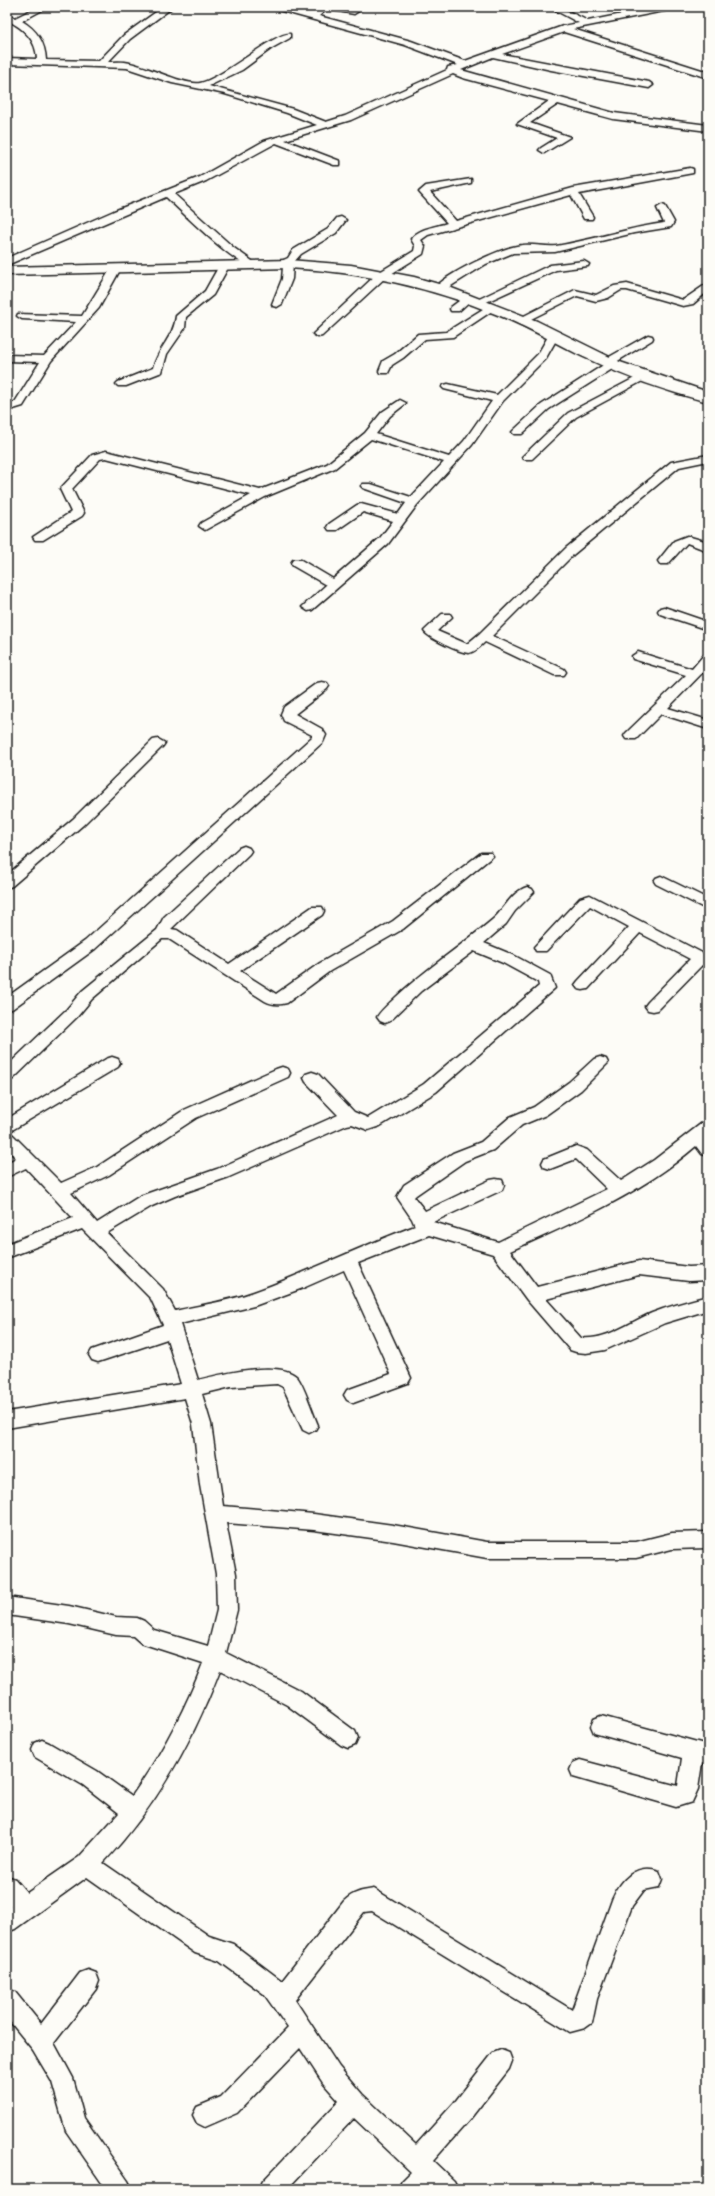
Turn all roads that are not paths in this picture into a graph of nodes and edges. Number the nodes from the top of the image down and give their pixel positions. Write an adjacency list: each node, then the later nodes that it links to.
1 (44, 7): 12 (street)
2 (169, 7): 19 (street)
3 (271, 7): 10 (street)
4 (324, 7): 10 (street)
5 (330, 7): 6 (street)
6 (361, 7)
7 (552, 7): 13 (street)
8 (669, 7): 9 (street)
9 (636, 10): 13 (street)
10 (306, 15): 20 (street)
11 (7, 17): 12 (street)
12 (16, 21): 18 (street)
13 (586, 23): 14 (street)
14 (564, 29): 16 (street); 22 (street)
15 (287, 36): 24 (street)
16 (492, 54): 20 (street); 23 (street)
17 (7, 61): 18 (street)
18 (42, 61): 19 (street)
19 (101, 64): 24 (street)
20 (464, 64): 21 (street)
21 (451, 69): 25 (street); 26 (street)
22 (708, 75)
23 (649, 85)
24 (199, 87): 26 (street)
25 (557, 100): 27 (street); 29 (street)
26 (326, 126): 28 (street)
27 (708, 128)
28 (276, 140): 30 (street); 34 (street)
29 (544, 150)
30 (337, 163)
31 (690, 171): 33 (street)
32 (468, 181): 38 (street)
33 (573, 191): 36 (street); 38 (street)
34 (167, 193): 39 (street); 42 (street)
35 (662, 208): 48 (street)
36 (588, 217)
37 (341, 220): 40 (street)
38 (453, 224): 46 (street)
39 (7, 262)
40 (286, 264): 42 (street); 46 (street); 50 (street)
41 (584, 264): 49 (street)
42 (251, 265): 43 (street)
43 (224, 266): 44 (street); 64 (street)
44 (115, 270): 45 (street); 54 (street)
45 (7, 271)
46 (382, 275): 48 (street); 56 (street)
47 (708, 286): 55 (street)
48 (439, 289): 49 (street)
49 (472, 300): 51 (street); 52 (street)
50 (277, 304)
51 (492, 307): 55 (street); 62 (street)
52 (455, 309)
53 (22, 316): 54 (street)
54 (85, 319): 60 (street)
55 (523, 320): 57 (street)
56 (318, 334)
57 (554, 335): 61 (street); 67 (street)
58 (648, 338): 61 (street)
59 (7, 358): 60 (street)
60 (47, 359): 69 (street)
61 (610, 363): 63 (street); 70 (street)
62 (384, 372)
63 (644, 376): 66 (street); 72 (street)
64 (122, 384)
65 (448, 387): 67 (street)
66 (708, 397)
67 (499, 399): 74 (street)
68 (400, 402): 71 (street)
69 (7, 408)
70 (518, 432)
71 (369, 435): 74 (street); 76 (street)
72 (528, 456)
73 (708, 458): 90 (street)
74 (451, 461): 77 (street)
75 (367, 486): 77 (street)
76 (261, 494): 79 (street); 81 (street)
77 (413, 502): 78 (street)
78 (401, 519): 80 (street); 85 (street)
79 (205, 526)
80 (333, 527)
81 (39, 537)
82 (708, 547): 83 (street)
83 (664, 562)
84 (297, 563): 85 (street)
85 (334, 585): 86 (street)
86 (308, 607)
87 (664, 611): 89 (street)
88 (446, 617): 90 (street)
89 (708, 626)
90 (484, 636): 93 (street)
91 (638, 656): 94 (street)
92 (708, 659): 94 (street)
93 (560, 672)
94 (695, 674): 96 (street)
95 (322, 686): 114 (street)
96 (659, 709): 97 (street); 98 (street)
97 (708, 726)
98 (631, 736)
99 (158, 743): 103 (street)
100 (244, 851): 108 (street)
101 (486, 856): 112 (street)
102 (661, 881): 105 (street)
103 (7, 883)
104 (527, 892): 109 (street)
105 (708, 905)
106 (317, 911): 112 (street)
107 (639, 925): 110 (street); 111 (street); 113 (street)
108 (164, 933): 112 (street); 120 (street)
109 (473, 944): 116 (street); 122 (street)
110 (541, 947)
111 (704, 960): 115 (street)
112 (229, 971)
113 (583, 985)
114 (7, 1005)
115 (653, 1006)
116 (385, 1017)
117 (112, 1063): 123 (street)
118 (600, 1063): 133 (street)
119 (282, 1073): 132 (street)
120 (7, 1074)
121 (312, 1078): 122 (street)
122 (350, 1118): 134 (street)
123 (7, 1127)
124 (703, 1132): 126 (street); 131 (street)
125 (7, 1139): 127 (street)
126 (708, 1150)
127 (27, 1160): 129 (street); 132 (street)
128 (550, 1163): 131 (street)
129 (7, 1171)
130 (496, 1185): 133 (street)
131 (620, 1190): 135 (street)
132 (59, 1191): 134 (street)
133 (425, 1224): 135 (street); 137 (street)
134 (90, 1226): 136 (street); 141 (street)
135 (499, 1249): 139 (street)
136 (7, 1251)
137 (348, 1260): 141 (street); 144 (street)
138 (708, 1273): 139 (street)
139 (533, 1295): 140 (street)
140 (708, 1303)
141 (172, 1324): 142 (street); 143 (street)
142 (98, 1355)
143 (192, 1388): 145 (street); 146 (street); 147 (street)
144 (353, 1395)
145 (7, 1420)
146 (309, 1425)
147 (214, 1514): 148 (street); 150 (street)
148 (708, 1540)
149 (7, 1606): 150 (street)
150 (216, 1657): 152 (street); 156 (street)
151 (601, 1726): 154 (street)
152 (348, 1738)
153 (42, 1750): 156 (street)
154 (701, 1753): 155 (street)
155 (580, 1770)
156 (133, 1812): 157 (street)
157 (87, 1864): 160 (street); 163 (street)
158 (651, 1878): 163 (street)
159 (7, 1887): 160 (street)
160 (25, 1907): 161 (street)
161 (7, 1921)
162 (88, 1981): 166 (street)
163 (282, 1998): 165 (street)
164 (7, 2000): 166 (street)
165 (302, 2030): 168 (street); 169 (street)
166 (41, 2042): 171 (street)
167 (501, 2060): 170 (street)
168 (354, 2102): 170 (street); 172 (street)
169 (205, 2115)
170 (422, 2166): 173 (street); 174 (street)
171 (120, 2189)
172 (271, 2189)
173 (410, 2189)
174 (446, 2189)

